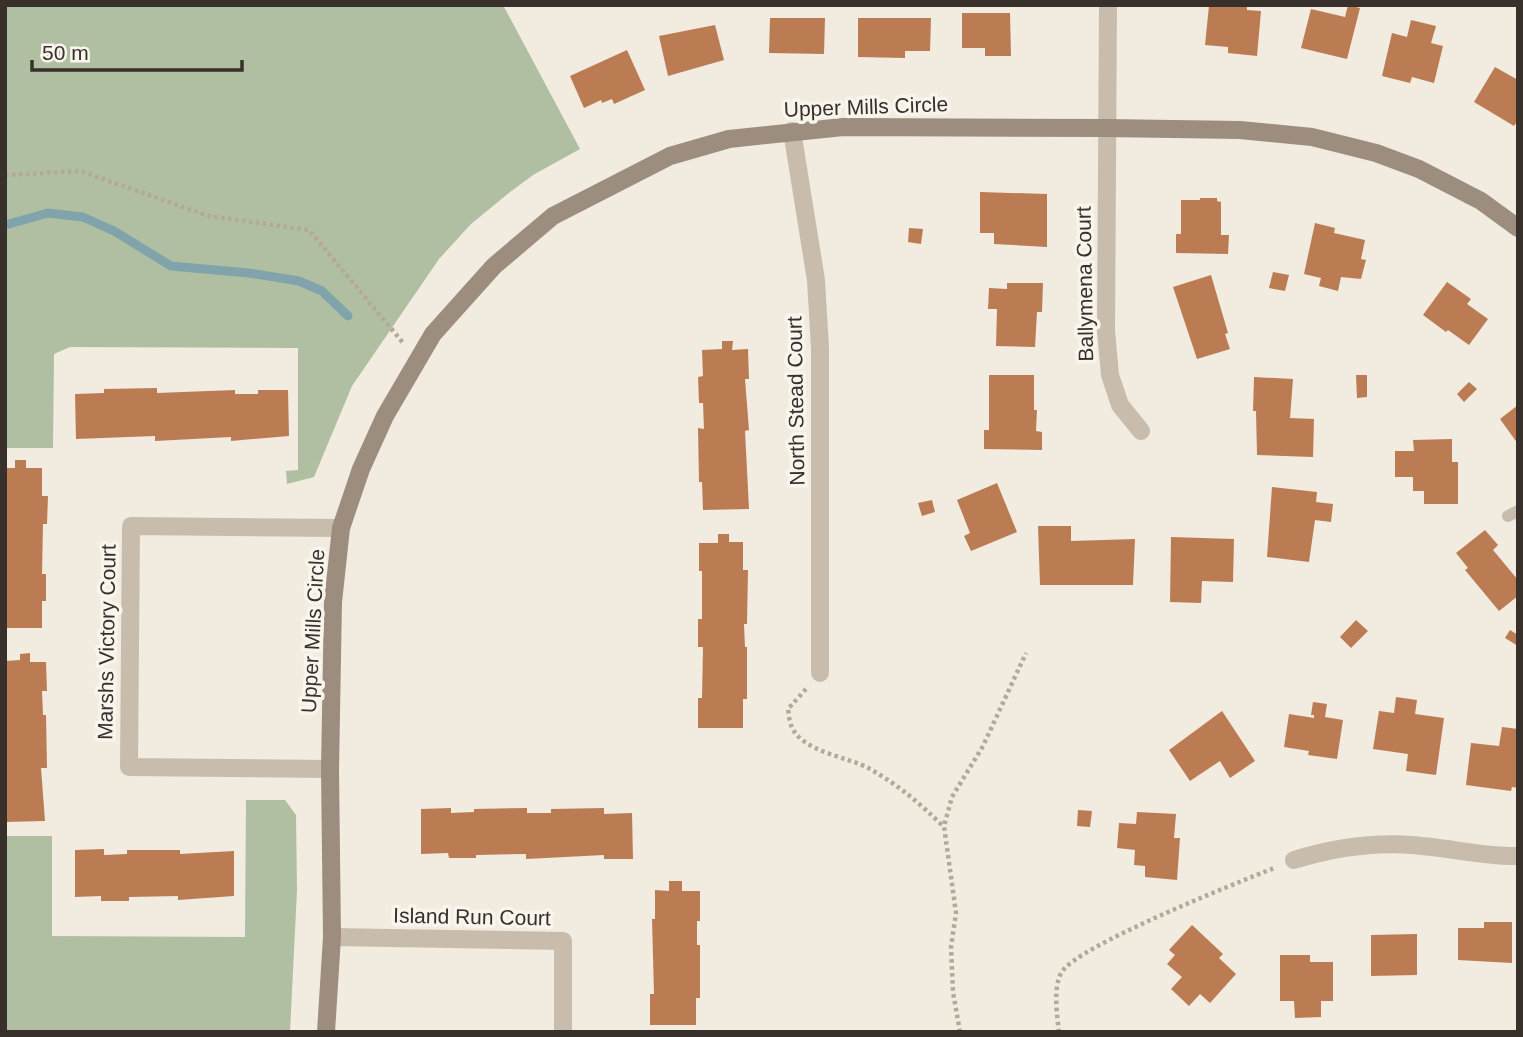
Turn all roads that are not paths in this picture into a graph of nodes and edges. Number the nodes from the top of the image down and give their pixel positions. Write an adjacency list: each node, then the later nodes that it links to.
1 (1108, 5): 2 (street, Ballymena Court)
2 (1107, 128): 3 (street, Upper Mills Circle); 4 (street, Upper Mills Circle); 5 (street, Ballymena Court)
3 (792, 131): 6 (street, Upper Mills Circle); 7 (street, North Stead Court)
4 (1518, 228)
5 (1141, 431)
6 (341, 528): 8 (street, Upper Mills Circle); 8 (street, Marshs Victory Court)
7 (820, 673)
8 (330, 769): 11 (street, Upper Mills Circle)
9 (1518, 856): 10 (street)
10 (1294, 860)
11 (332, 937): 12 (street, Upper Mills Circle); 13 (street, Island Run Court)
12 (327, 1032)
13 (563, 1032)

